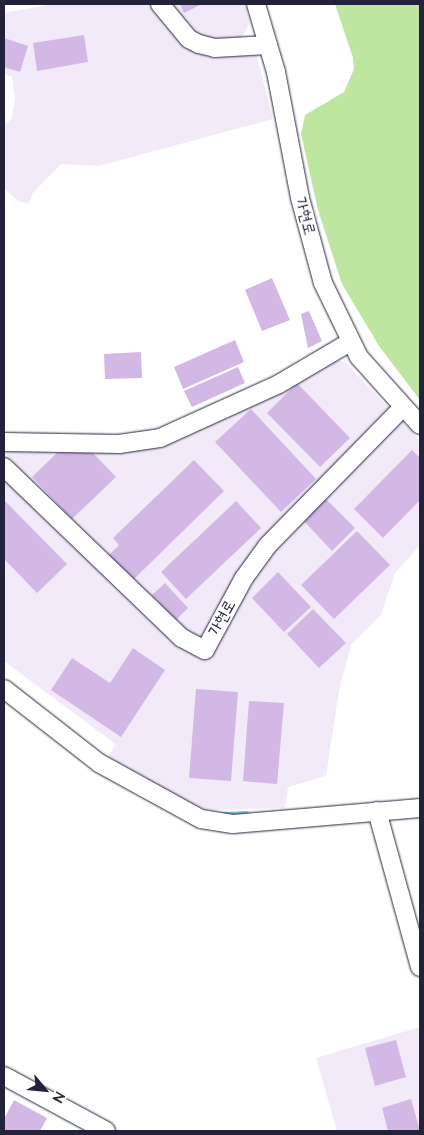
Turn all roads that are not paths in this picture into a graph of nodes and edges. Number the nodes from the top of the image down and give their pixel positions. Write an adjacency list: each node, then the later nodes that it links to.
1 (160, 4): 3 (street)
2 (256, 4): 3 (street, 가현로)
3 (268, 45): 4 (street, 가현로)
4 (350, 342): 5 (street, 가현로); 7 (street)
5 (403, 407): 6 (street, 가현로); 8 (street, 가현로)
6 (420, 424)
7 (4, 442)
8 (4, 467)
9 (4, 689): 11 (street)
10 (420, 808): 11 (street)
11 (377, 811): 12 (street)
12 (420, 967)
13 (4, 1076): 14 (street)
14 (106, 1131)

